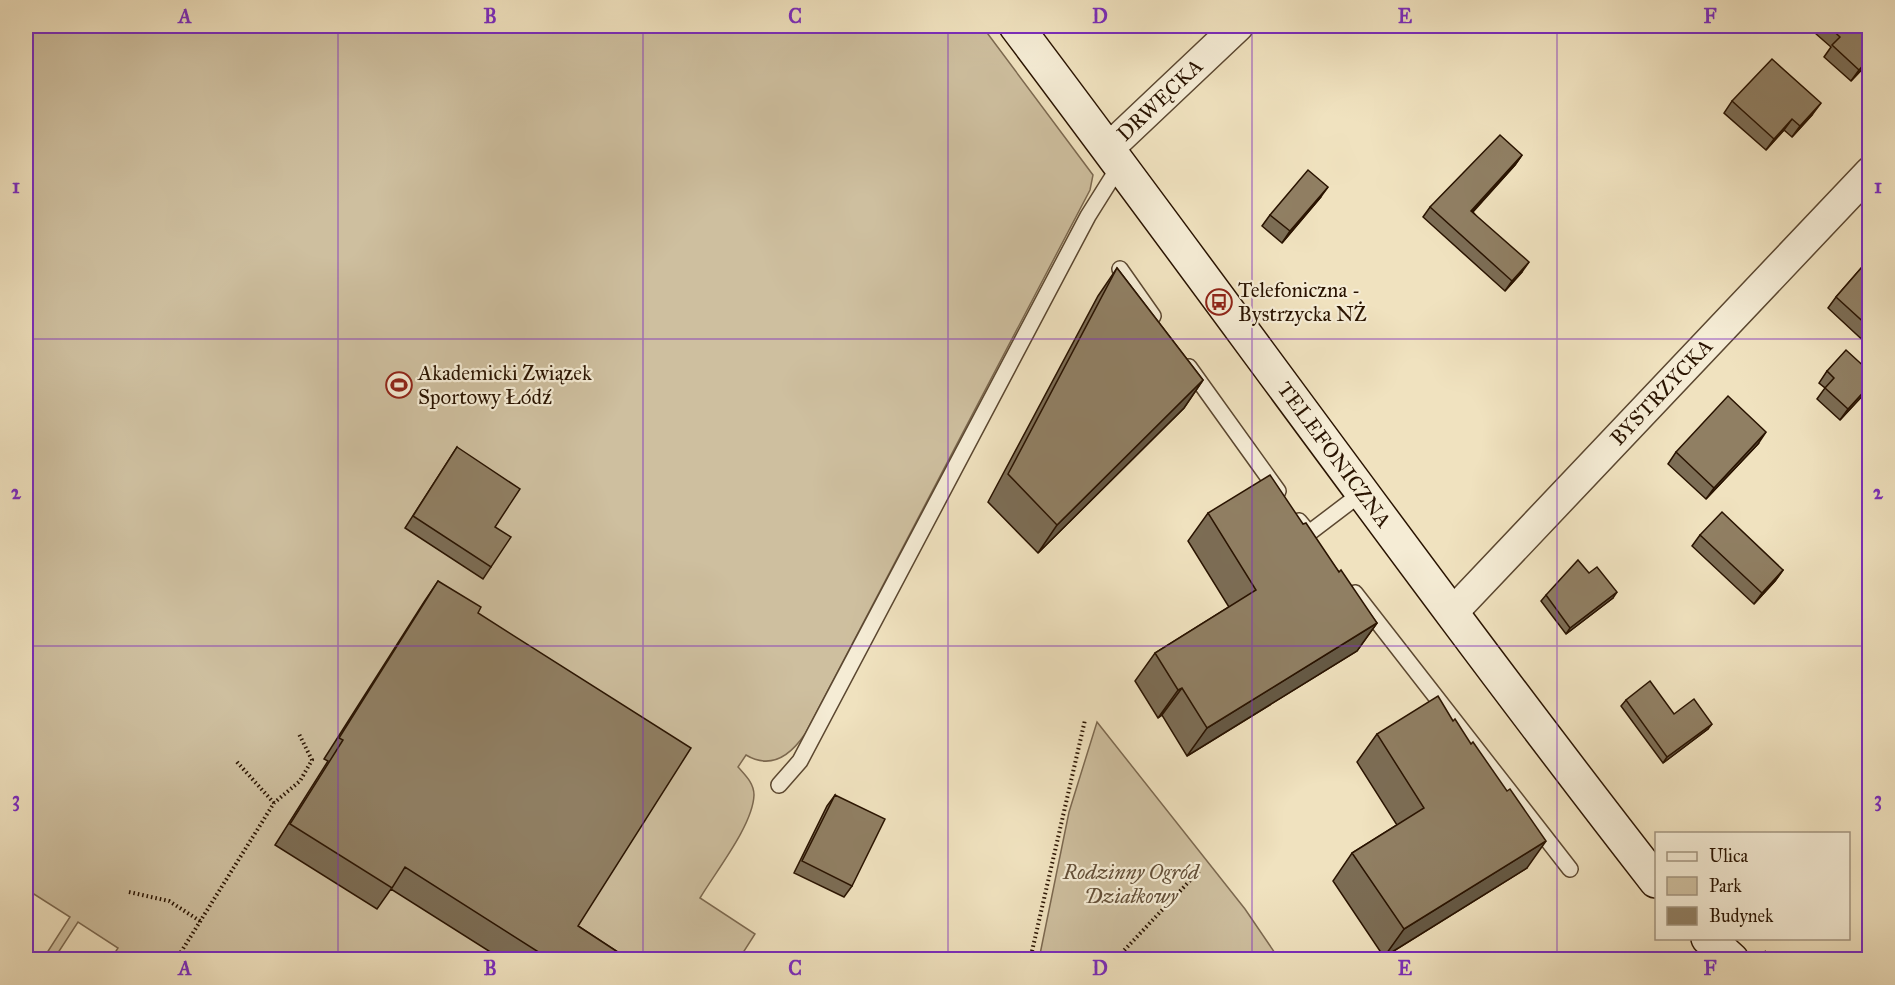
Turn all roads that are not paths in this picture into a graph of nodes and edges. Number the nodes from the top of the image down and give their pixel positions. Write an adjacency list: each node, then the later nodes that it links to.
1 (1016, 26): 3 (street, TELEFONICZNA)
2 (1238, 26): 3 (street, DRWĘCKA)
3 (1115, 157): 8 (street, TELEFONICZNA); 11 (lane)
4 (1869, 172): 10 (street, BYSTRZYCKA)
5 (1120, 269): 6 (lane)
6 (1160, 325)
7 (1179, 353): 8 (lane)
8 (1363, 492): 10 (street, TELEFONICZNA)
9 (1345, 581): 12 (lane)
10 (1453, 612): 13 (street, TELEFONICZNA)
11 (779, 785)
12 (1570, 869)
13 (1655, 880)
14 (1709, 940): 15 (street)
15 (1732, 960)

